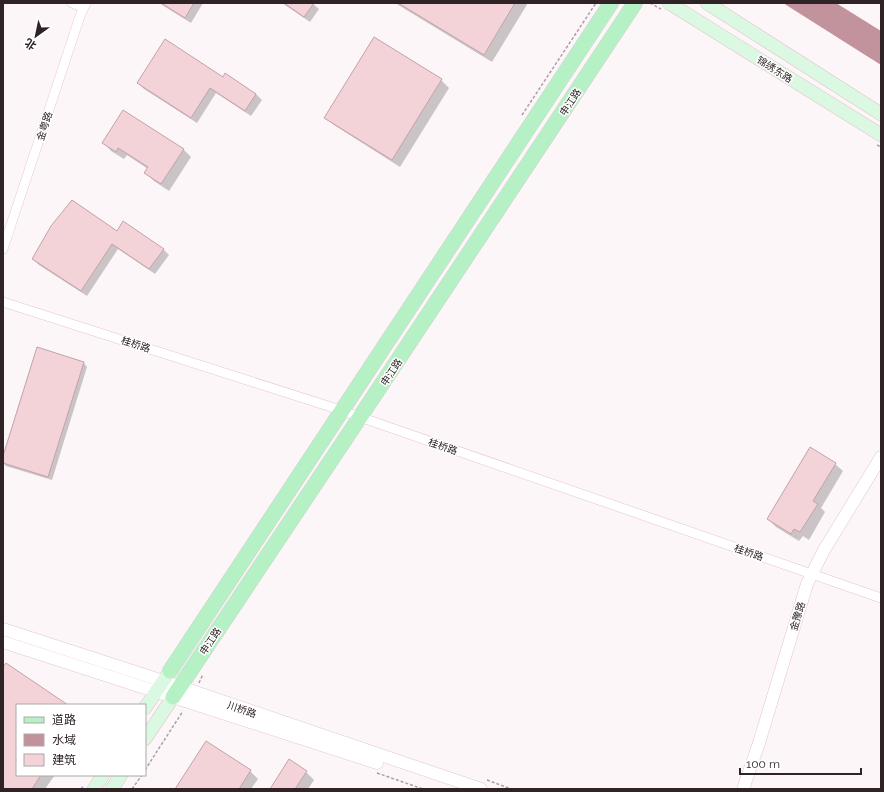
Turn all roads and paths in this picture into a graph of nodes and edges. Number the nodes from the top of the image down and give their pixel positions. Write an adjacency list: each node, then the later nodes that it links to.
1 (72, 3): 6 (street)
2 (611, 3): 11 (main road, 申江路)
3 (635, 3): 12 (main road, 申江路)
4 (669, 3): 8 (main road, 锦绣东路)
5 (707, 3): 7 (main road, 锦绣东路)
6 (85, 6): 9 (street, 金粤路)
7 (881, 114)
8 (881, 135)
9 (3, 249)
10 (3, 302): 11 (street, 桂桥路)
11 (341, 410): 12 (street, 桂桥路); 18 (main road, 申江路)
12 (360, 417): 14 (street, 桂桥路); 19 (main road, 申江路)
13 (881, 457): 14 (street, 金豫路)
14 (812, 574): 15 (street, 桂桥路); 30 (street, 金豫路)
15 (881, 598)
16 (3, 629): 18 (street, 川桥路)
17 (3, 642): 18 (street, 川桥路)
18 (163, 681): 19 (street, 川桥路); 20 (main road, 申江路)
19 (176, 692): 21 (main road, 申江路); 28 (street, 川桥路); 29 (street, 川桥路)
20 (146, 706)
21 (146, 737)
22 (102, 776): 25 (main road)
23 (121, 776): 26 (main road)
24 (141, 776): 27 (path)
25 (94, 789)
26 (112, 789)
27 (132, 789)
28 (456, 789)
29 (481, 789)
30 (743, 789)

